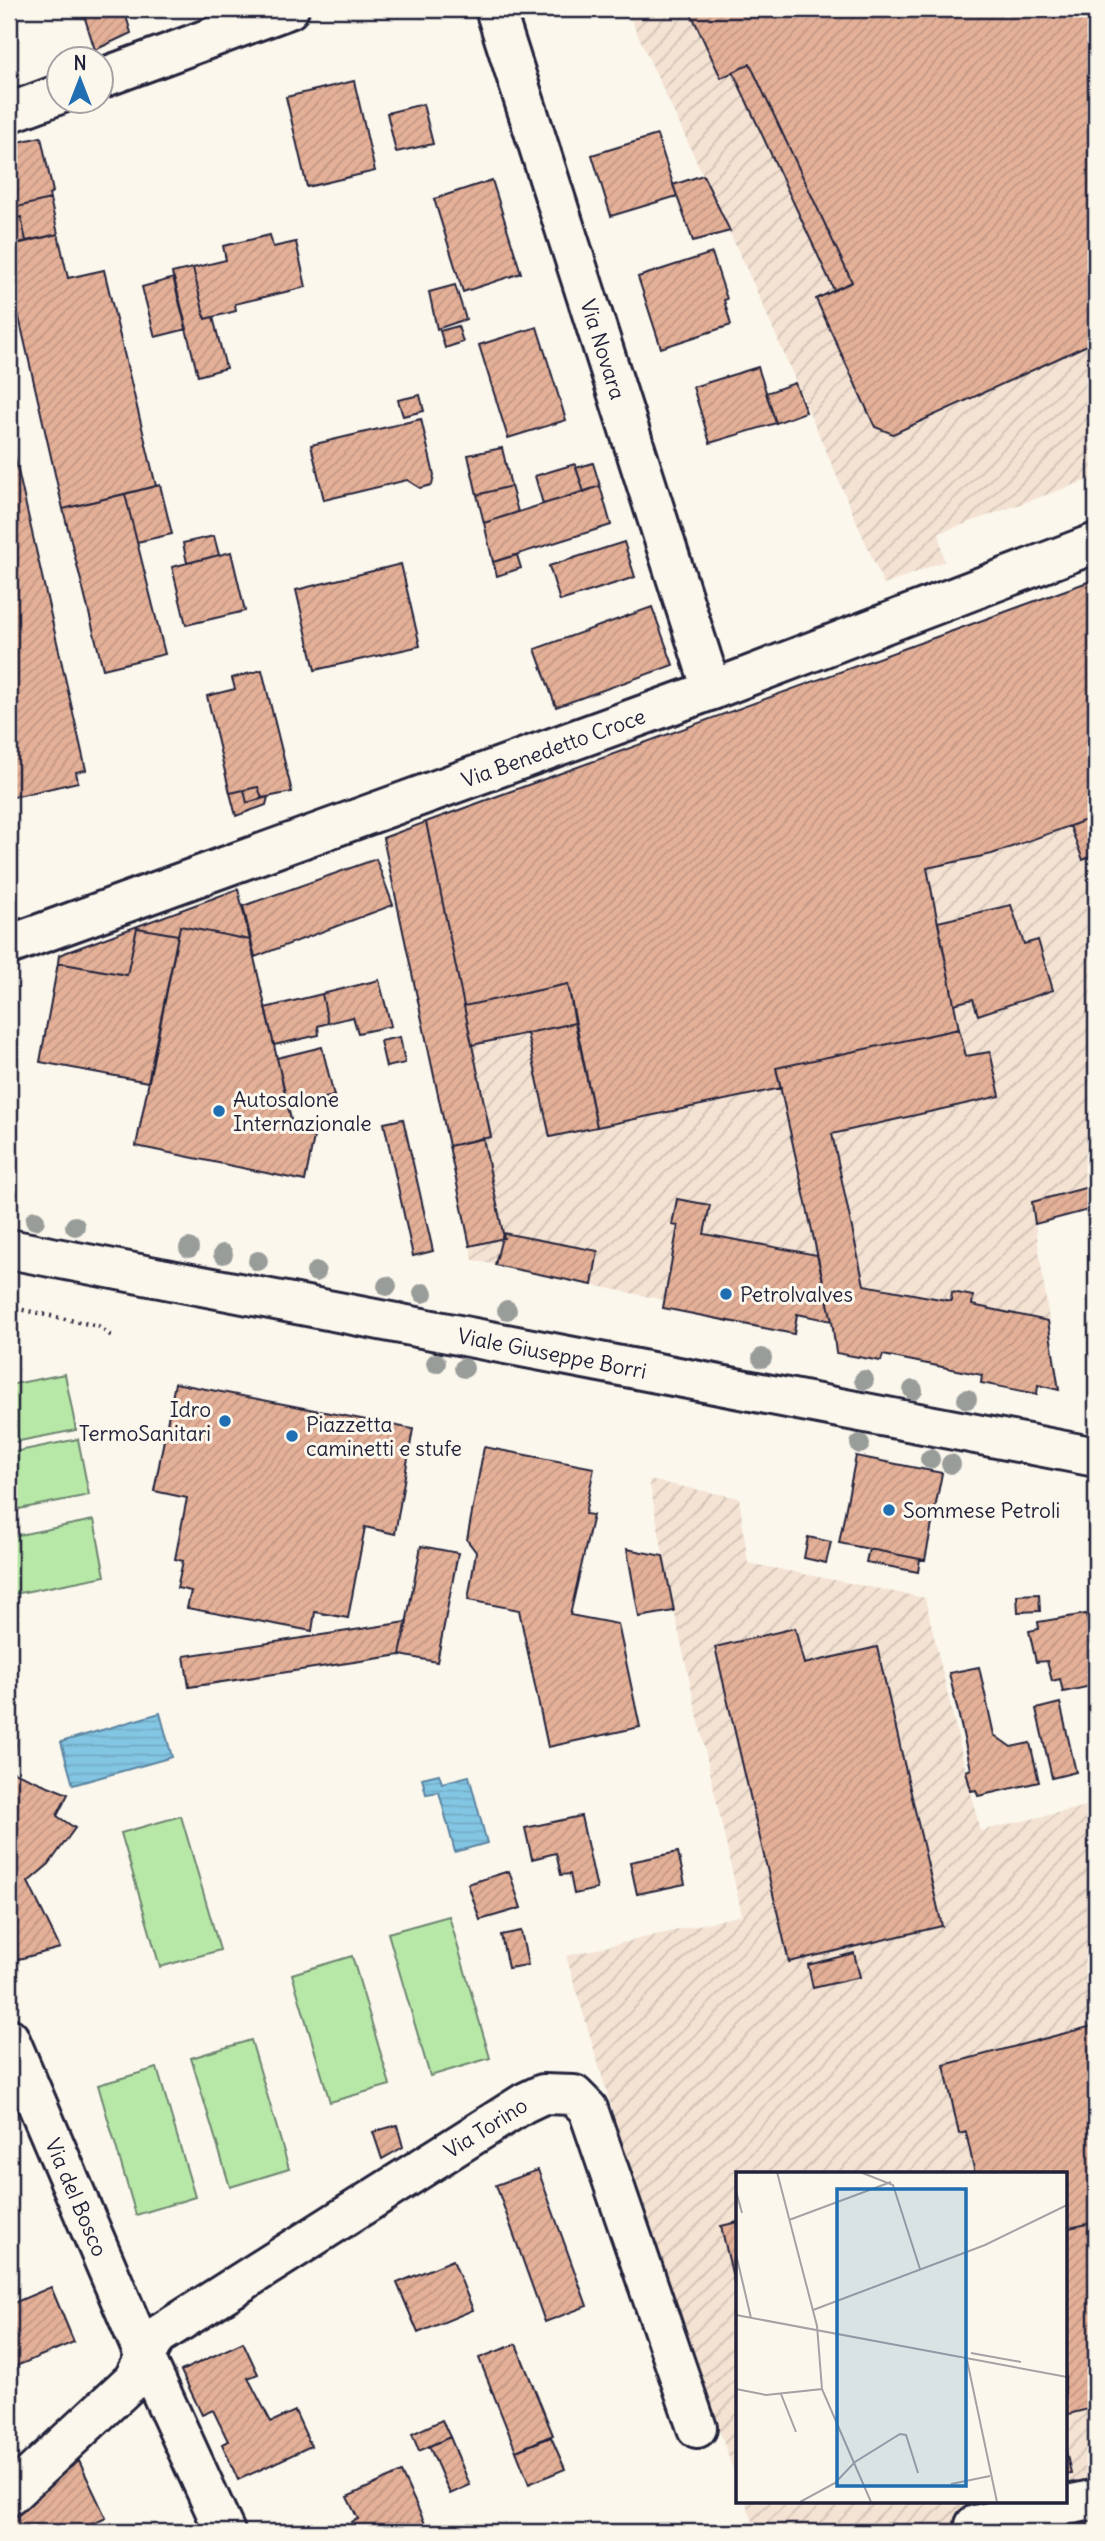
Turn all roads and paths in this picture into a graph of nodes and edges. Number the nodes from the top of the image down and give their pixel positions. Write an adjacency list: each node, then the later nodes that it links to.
1 (289, 9): 3 (street)
2 (495, 9): 8 (street, Via Novara)
3 (232, 18): 4 (street)
4 (116, 72)
5 (46, 99): 6 (street)
6 (9, 113)
7 (1096, 543): 8 (street, Via Benedetto Croce)
8 (712, 690): 9 (street, Via Benedetto Croce)
9 (9, 945)
10 (9, 1249): 13 (street, Viale Giuseppe Borri)
11 (9, 1307): 12 (path)
12 (113, 1338)
13 (1096, 1457)
14 (9, 2038): 15 (street, Via del Bosco)
15 (145, 2357): 16 (street, Via Torino); 17 (street); 20 (street, Via del Bosco)
16 (696, 2428)
17 (9, 2496)
18 (1096, 2498): 19 (street)
19 (975, 2525)
20 (225, 2532)

